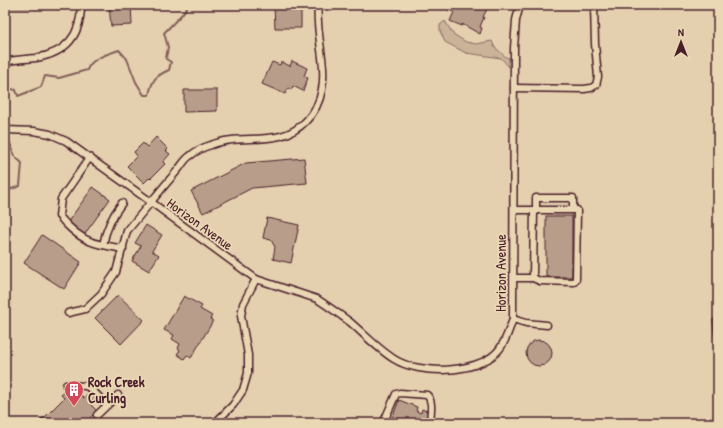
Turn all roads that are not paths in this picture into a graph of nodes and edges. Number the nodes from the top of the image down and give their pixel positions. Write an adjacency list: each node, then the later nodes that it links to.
1 (81, 5): 5 (street)
2 (318, 5): 9 (street, Horizon Avenue)
3 (520, 5): 6 (street, Horizon Avenue)
4 (594, 5): 6 (street)
5 (5, 62)
6 (514, 88): 11 (street, Horizon Avenue)
7 (5, 130): 8 (street, Horizon Avenue)
8 (90, 157): 9 (street, Horizon Avenue); 14 (street)
9 (151, 202): 15 (street); 18 (street, Horizon Avenue)
10 (122, 203): 14 (street)
11 (514, 210): 12 (street); 16 (street, Horizon Avenue)
12 (535, 210): 13 (street); 13 (street); 17 (street)
13 (573, 210): 17 (street)
14 (103, 245): 15 (street)
15 (123, 249): 19 (street)
16 (514, 278): 17 (street); 20 (street, Horizon Avenue)
17 (534, 278)
18 (256, 279): 20 (street, Horizon Avenue); 26 (street)
19 (68, 313)
20 (513, 319): 21 (street)
21 (547, 325)
22 (66, 385): 24 (street)
23 (118, 395): 24 (street)
24 (107, 405): 25 (street)
25 (98, 415)
26 (215, 423)
27 (385, 423): 28 (street)
28 (430, 423)

